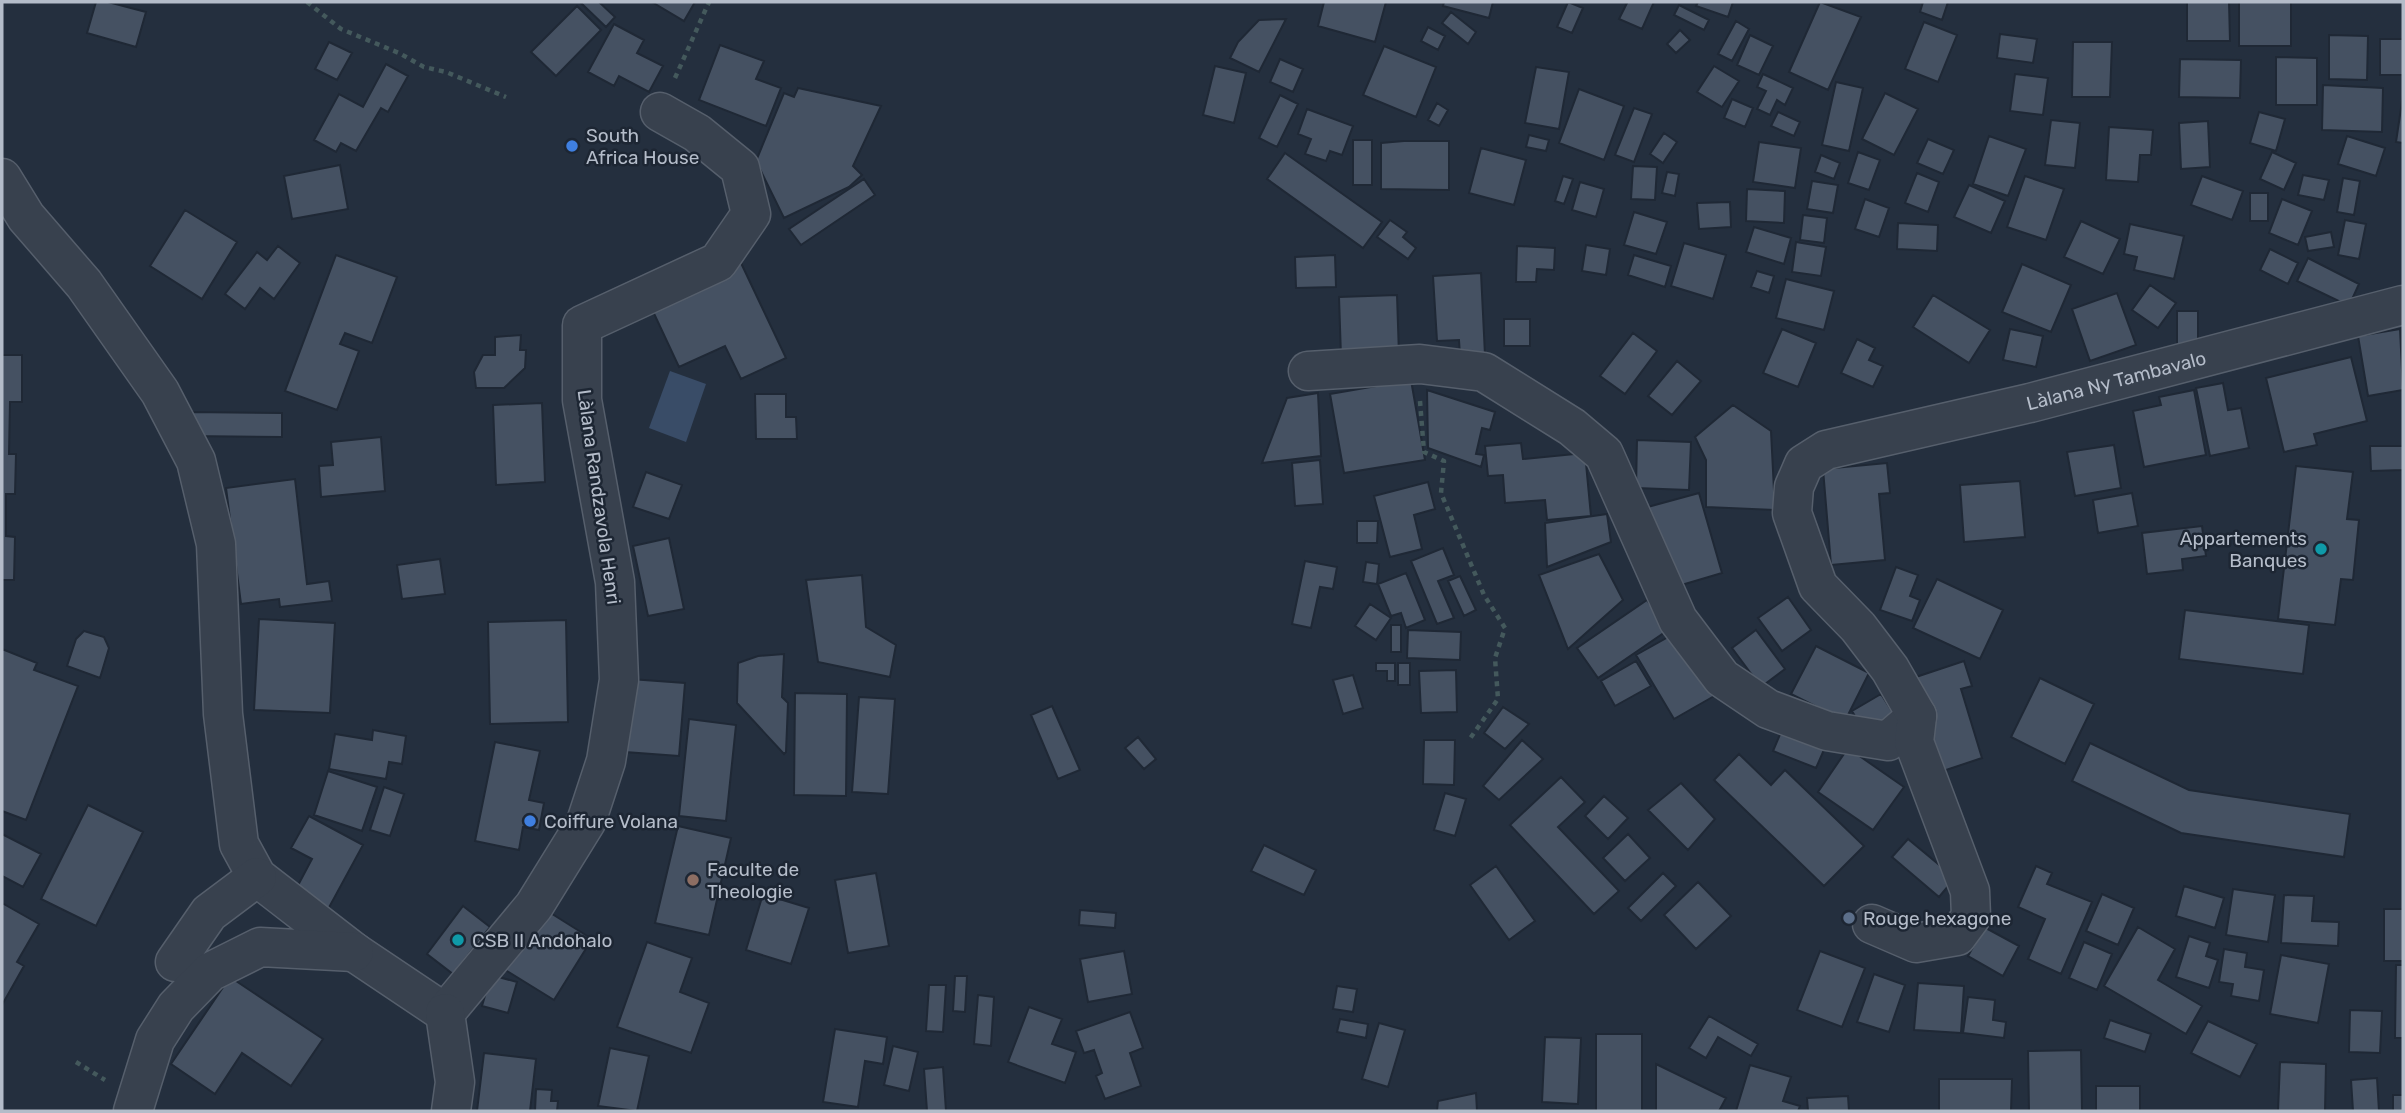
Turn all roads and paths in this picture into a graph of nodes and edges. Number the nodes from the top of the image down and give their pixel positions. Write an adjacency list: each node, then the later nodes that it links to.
1 (307, 2): 3 (path)
2 (709, 2): 4 (path)
3 (506, 97)
4 (660, 112): 15 (street, Làlana Randzavola Henri)
5 (2, 178): 11 (street)
6 (2403, 304): 9 (street, Làlana Ny Tambavalo)
7 (1417, 365): 8 (street); 9 (street); 10 (path)
8 (1308, 371)
9 (1917, 716): 12 (street)
10 (1469, 740)
11 (257, 877): 13 (street); 14 (street)
12 (1872, 923)
13 (354, 952): 15 (street); 16 (street)
14 (175, 962)
15 (445, 1013): 17 (street)
16 (133, 1111)
17 (451, 1111)

